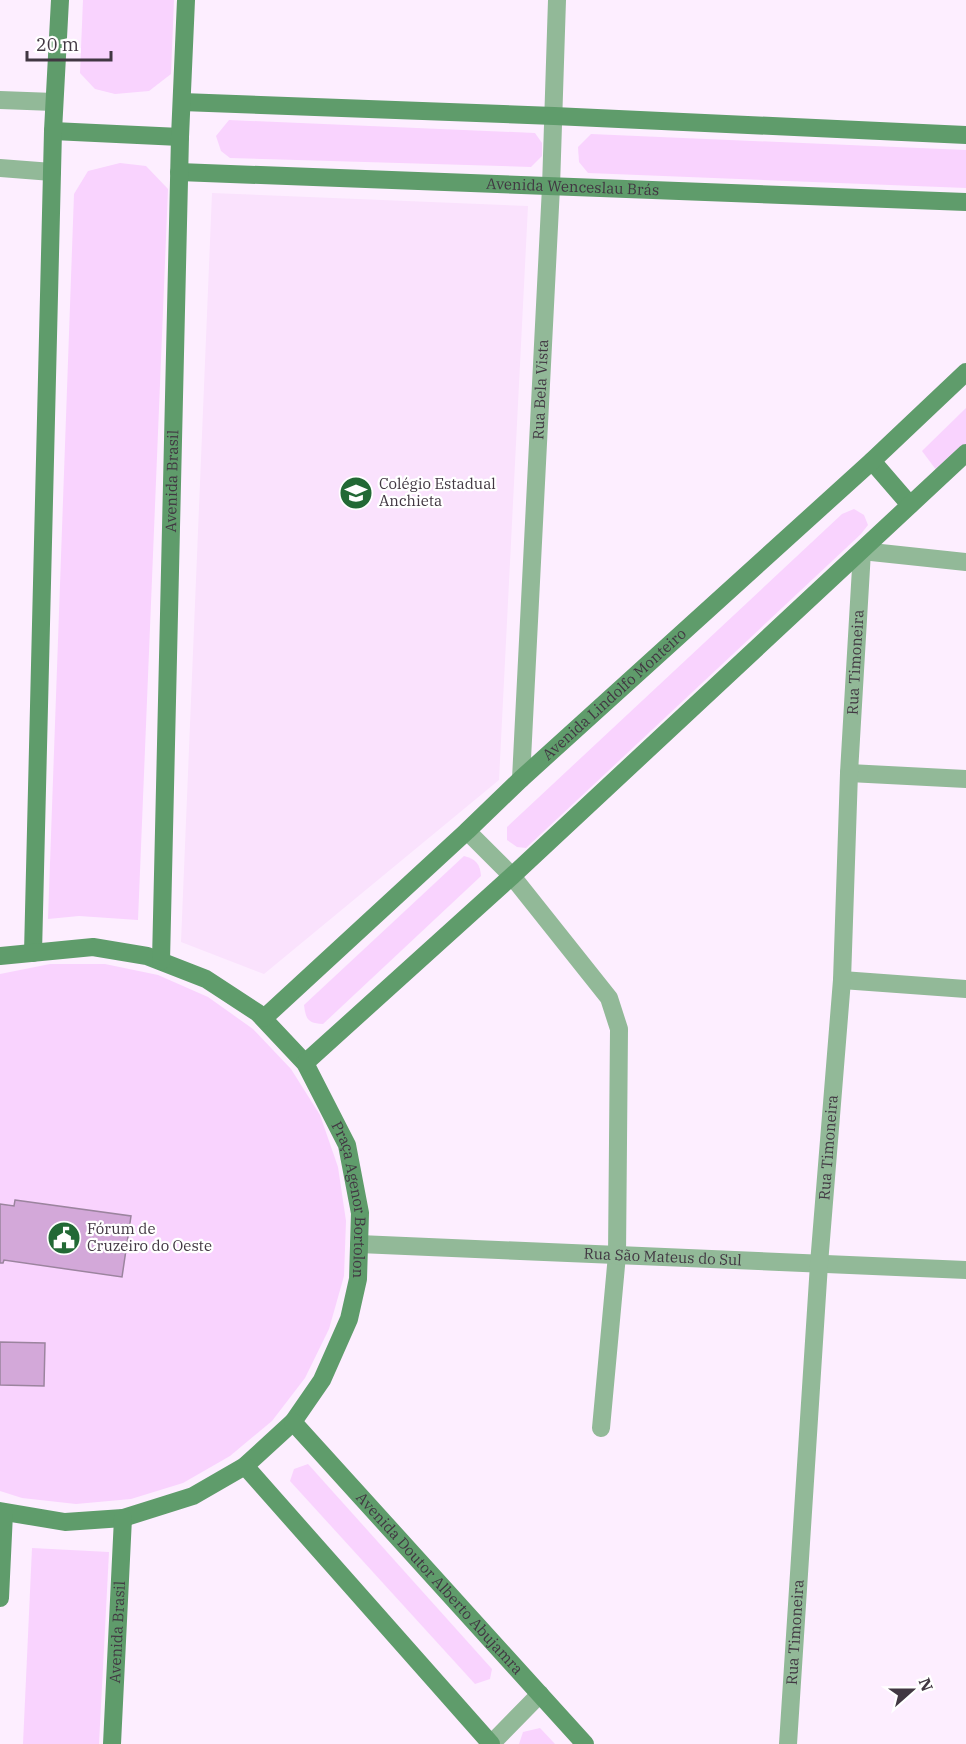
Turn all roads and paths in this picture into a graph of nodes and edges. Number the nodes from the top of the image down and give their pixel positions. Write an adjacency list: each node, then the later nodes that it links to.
1 (60, 0): 5 (street)
2 (186, 0): 6 (street, Avenida Brasil)
3 (557, 0): 7 (street, Rua Bela Vista)
4 (0, 100): 5 (street)
5 (54, 102): 8 (street)
6 (182, 102): 7 (street); 10 (street, Avenida Brasil)
7 (554, 116): 9 (street); 14 (street, Rua Bela Vista)
8 (53, 131): 10 (street); 12 (street)
9 (966, 135)
10 (180, 137): 13 (street, Avenida Brasil)
11 (0, 168): 12 (street)
12 (52, 172): 27 (street)
13 (179, 172): 14 (street, Avenida Wenceslau Brás); 29 (street, Avenida Brasil)
14 (551, 187): 15 (street, Avenida Wenceslau Brás); 23 (street, Rua Bela Vista)
15 (966, 202)
16 (966, 372): 18 (street, Avenida Lindolfo Monteiro)
17 (966, 453): 19 (street)
18 (872, 461): 19 (street); 23 (street, Avenida Lindolfo Monteiro)
19 (910, 505): 20 (street)
20 (862, 551): 21 (street); 22 (street, Rua Timoneira); 26 (street)
21 (966, 562)
22 (849, 773): 24 (street); 30 (street, Rua Timoneira)
23 (521, 779): 25 (street, Avenida Lindolfo Monteiro)
24 (966, 779)
25 (467, 831): 26 (street); 32 (street, Avenida Lindolfo Monteiro)
26 (512, 876): 33 (street); 35 (street)
27 (33, 953): 28 (street, Praça Agenor Bortolon); 29 (street, Praça Agenor Bortolon)
28 (0, 956)
29 (161, 961): 32 (street, Praça Agenor Bortolon)
30 (842, 981): 31 (street); 36 (street, Rua Timoneira)
31 (966, 989)
32 (264, 1018): 33 (street, Praça Agenor Bortolon)
33 (305, 1063): 34 (street, Praça Agenor Bortolon)
34 (359, 1244): 35 (street, Rua São Mateus do Sul); 38 (street, Praça Agenor Bortolon)
35 (617, 1255): 36 (street, Rua São Mateus do Sul); 39 (street)
36 (819, 1263): 37 (street, Rua São Mateus do Sul); 48 (street, Rua Timoneira)
37 (966, 1270)
38 (293, 1422): 40 (street, Praça Agenor Bortolon); 44 (street, Avenida Doutor Alberto Abujamra)
39 (601, 1428)
40 (245, 1466): 42 (street, Praça Agenor Bortolon); 46 (street)
41 (2, 1512): 42 (street, Praça Agenor Bortolon); 43 (street)
42 (123, 1518): 45 (street, Avenida Brasil)
43 (0, 1598)
44 (540, 1694): 46 (street); 47 (street, Avenida Doutor Alberto Abujamra)
45 (112, 1744)
46 (491, 1744)
47 (585, 1744)
48 (788, 1744)

